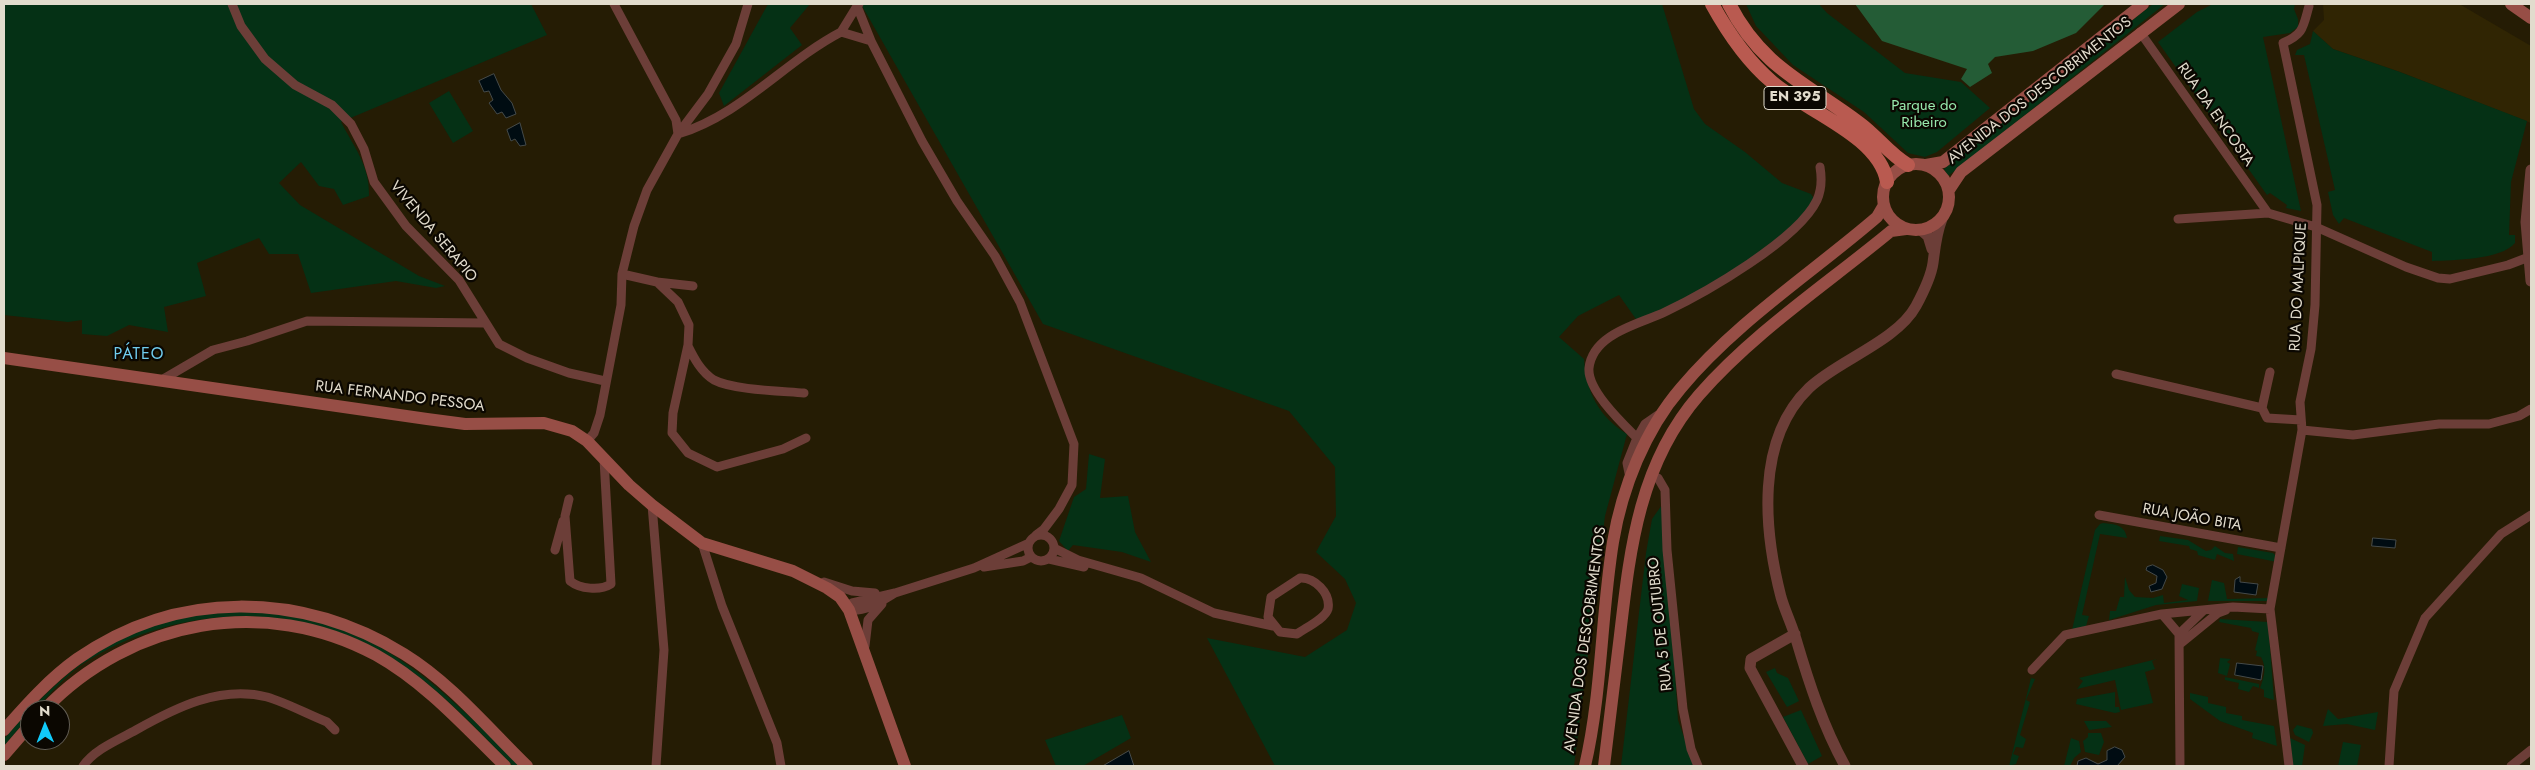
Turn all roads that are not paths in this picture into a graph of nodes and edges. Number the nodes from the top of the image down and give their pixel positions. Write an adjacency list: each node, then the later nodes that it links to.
1 (232, 4): 35 (street, VIVENDA SERAPIO)
2 (614, 4): 15 (street)
3 (748, 4): 15 (street)
4 (1712, 4): 20 (main road, EN 395)
5 (1729, 4): 16 (main road, EN 395)
6 (2143, 4): 17 (main road, AVENIDA DOS DESCOBRIMENTOS)
7 (2180, 4): 13 (main road, AVENIDA DOS DESCOBRIMENTOS)
8 (2511, 4): 11 (main road)
9 (858, 5): 12 (street); 14 (street)
10 (2309, 6): 26 (street, RUA DO MALPIQUE)
11 (2531, 18)
12 (841, 32): 14 (street); 15 (street)
13 (2140, 32): 21 (main road, AVENIDA DOS DESCOBRIMENTOS); 23 (street, RUA DA ENCOSTA)
14 (872, 41): 56 (street)
15 (678, 134): 31 (street)
16 (1908, 165): 17 (main road); 20 (main road)
17 (1926, 165): 21 (main road)
18 (1820, 167): 49 (street)
19 (2531, 170): 30 (street)
20 (1887, 182): 22 (main road)
21 (1949, 190): 24 (main road)
22 (1884, 205): 27 (main road); 45 (main road, AVENIDA DOS DESCOBRIMENTOS)
23 (2268, 213): 25 (street); 26 (street)
24 (1942, 219): 28 (main road); 29 (street)
25 (2178, 219)
26 (2316, 227): 30 (street); 46 (street, RUA DO MALPIQUE)
27 (1906, 229): 28 (main road); 100 (main road, AVENIDA DOS DESCOBRIMENTOS)
28 (1921, 230): 29 (street)
29 (1933, 250): 80 (street)
30 (2529, 257): 32 (street)
31 (622, 274): 33 (street); 41 (street)
32 (2531, 281)
33 (656, 282): 34 (street); 36 (street)
34 (693, 286)
35 (484, 323): 40 (street); 41 (street, VIVENDA SERAPIO)
36 (688, 345): 42 (street); 48 (street)
37 (4, 358): 40 (main road, RUA FERNANDO PESSOA)
38 (2270, 372): 43 (street)
39 (2116, 374): 43 (street)
40 (159, 381): 50 (main road, RUA FERNANDO PESSOA)
41 (605, 381): 50 (street)
42 (804, 393)
43 (2262, 408): 46 (street)
44 (2531, 409): 47 (street)
45 (1665, 411): 49 (street); 53 (main road, AVENIDA DOS DESCOBRIMENTOS)
46 (2301, 420): 47 (street, RUA DO MALPIQUE)
47 (2302, 430): 64 (street, RUA DO MALPIQUE)
48 (806, 438)
49 (1637, 438): 53 (street)
50 (587, 441): 51 (main road, RUA FERNANDO PESSOA)
51 (604, 459): 55 (main road, RUA FERNANDO PESSOA); 59 (street)
52 (1658, 478): 101 (street, RUA 5 DE OUTUBRO)
53 (1630, 480): 99 (main road, AVENIDA DOS DESCOBRIMENTOS)
54 (569, 499): 59 (street)
55 (652, 505): 62 (main road, RUA FERNANDO PESSOA); 95 (street)
56 (1059, 509): 60 (street); 63 (street)
57 (2098, 515): 64 (street, RUA JOÃO BITA)
58 (2531, 515): 106 (street)
59 (565, 516): 65 (street)
60 (1036, 536): 61 (street); 63 (street)
61 (1029, 542): 66 (street); 68 (street)
62 (702, 543): 69 (main road, RUA FERNANDO PESSOA); 96 (street)
63 (1054, 546): 67 (street); 70 (street)
64 (2281, 548): 76 (street, RUA DO MALPIQUE)
65 (555, 550)
66 (1031, 557): 67 (street); 68 (street)
67 (1049, 559): 70 (street)
68 (974, 568): 71 (street)
69 (793, 571): 71 (street); 74 (main road, RUA FERNANDO PESSOA)
70 (1141, 578): 78 (street)
71 (895, 593): 74 (street); 83 (street)
72 (1268, 605): 78 (street); 79 (street); 79 (street)
73 (2233, 607): 75 (street); 76 (street); 82 (street)
74 (849, 610): 83 (main road, RUA FERNANDO PESSOA)
75 (2204, 610): 77 (street); 81 (street)
76 (2270, 610): 105 (street, RUA DO MALPIQUE)
77 (2162, 614): 81 (street); 84 (street)
78 (1247, 619): 79 (street)
79 (1273, 626)
80 (1795, 634): 102 (street); 103 (street)
81 (2179, 634): 82 (street)
82 (2180, 644): 104 (street)
83 (866, 660): 86 (main road, RUA FERNANDO PESSOA)
84 (2032, 670)
85 (55, 700): 93 (main road)
86 (891, 728): 97 (main road); 98 (main road)
87 (4, 730): 94 (main road)
88 (335, 730): 92 (street)
89 (20, 737): 91 (main road)
90 (2531, 750): 107 (street)
91 (4, 755)
92 (83, 766)
93 (505, 766)
94 (527, 766)
95 (656, 766)
96 (781, 766)
97 (905, 766)
98 (914, 766)
99 (1585, 766)
100 (1604, 766)
101 (1698, 766)
102 (1802, 766)
103 (1845, 766)
104 (2180, 766)
105 (2289, 766)
106 (2389, 766)
107 (2511, 766)

